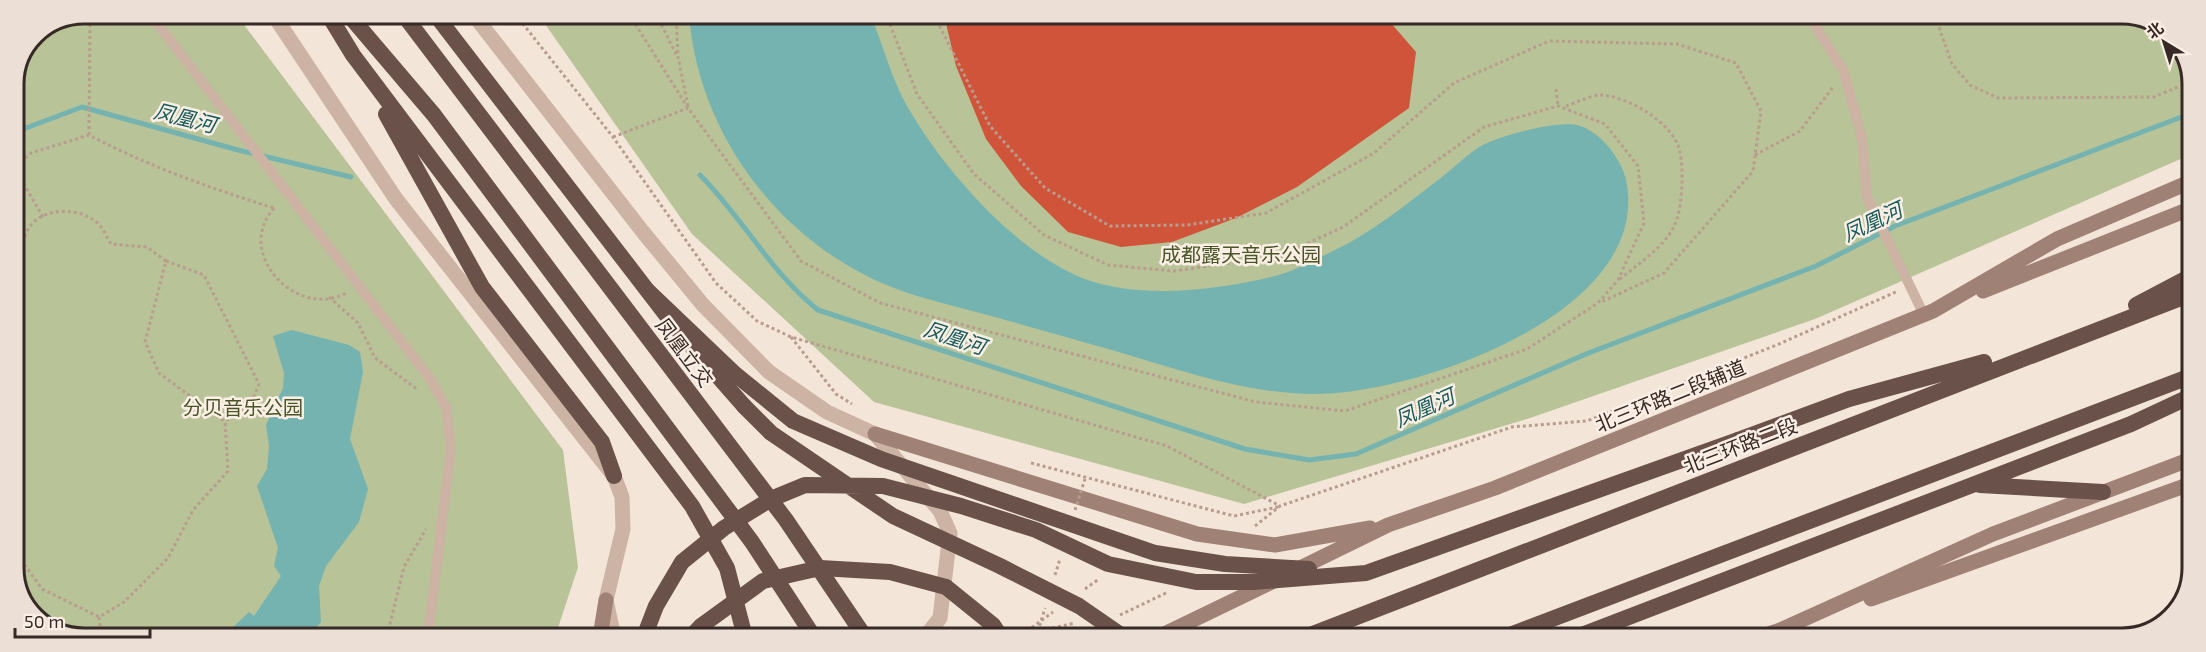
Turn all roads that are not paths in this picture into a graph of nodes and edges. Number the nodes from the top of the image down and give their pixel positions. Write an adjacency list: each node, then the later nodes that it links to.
1 (158, 24): 28 (lane)
2 (280, 24): 21 (street)
3 (334, 24): 9 (highway)
4 (357, 24): 34 (highway, bridge)
5 (410, 24): 35 (highway, 凤凰立交, bridge)
6 (443, 24): 13 (highway)
7 (481, 24): 19 (street)
8 (1814, 24): 15 (lane)
9 (353, 56): 21 (highway); 33 (highway, bridge)
10 (2182, 184): 15 (main road, 北三环路二段辅道)
11 (2182, 211): 15 (main road)
12 (2182, 281): 16 (highway)
13 (648, 291): 26 (highway, bridge); 38 (highway, bridge)
14 (2182, 297): 16 (highway, 北三环路二段)
15 (1928, 313): 25 (main road, 北三环路二段辅道)
16 (2071, 339): 26 (highway, bridge); 40 (highway, 北三环路二段)
17 (2182, 379): 41 (highway)
18 (2182, 400): 22 (highway)
19 (874, 434): 25 (main road); 36 (street)
20 (2182, 462): 24 (main road)
21 (614, 476): 27 (street)
22 (1973, 485): 24 (highway); 42 (highway)
23 (2182, 487): 44 (main road)
24 (2103, 492): 43 (main road)
25 (1388, 525): 39 (main road, 北三环路二段辅道)
26 (1366, 573): 31 (highway, bridge)
27 (606, 600): 29 (main road); 30 (street)
28 (429, 628)
29 (601, 628)
30 (612, 628)
31 (648, 628)
32 (699, 628): 37 (highway, bridge)
33 (743, 628)
34 (808, 628)
35 (859, 628)
36 (932, 628)
37 (995, 628)
38 (1111, 628)
39 (1176, 628)
40 (1331, 628)
41 (1528, 628)
42 (1600, 628)
43 (1784, 628)
44 (1786, 628)

